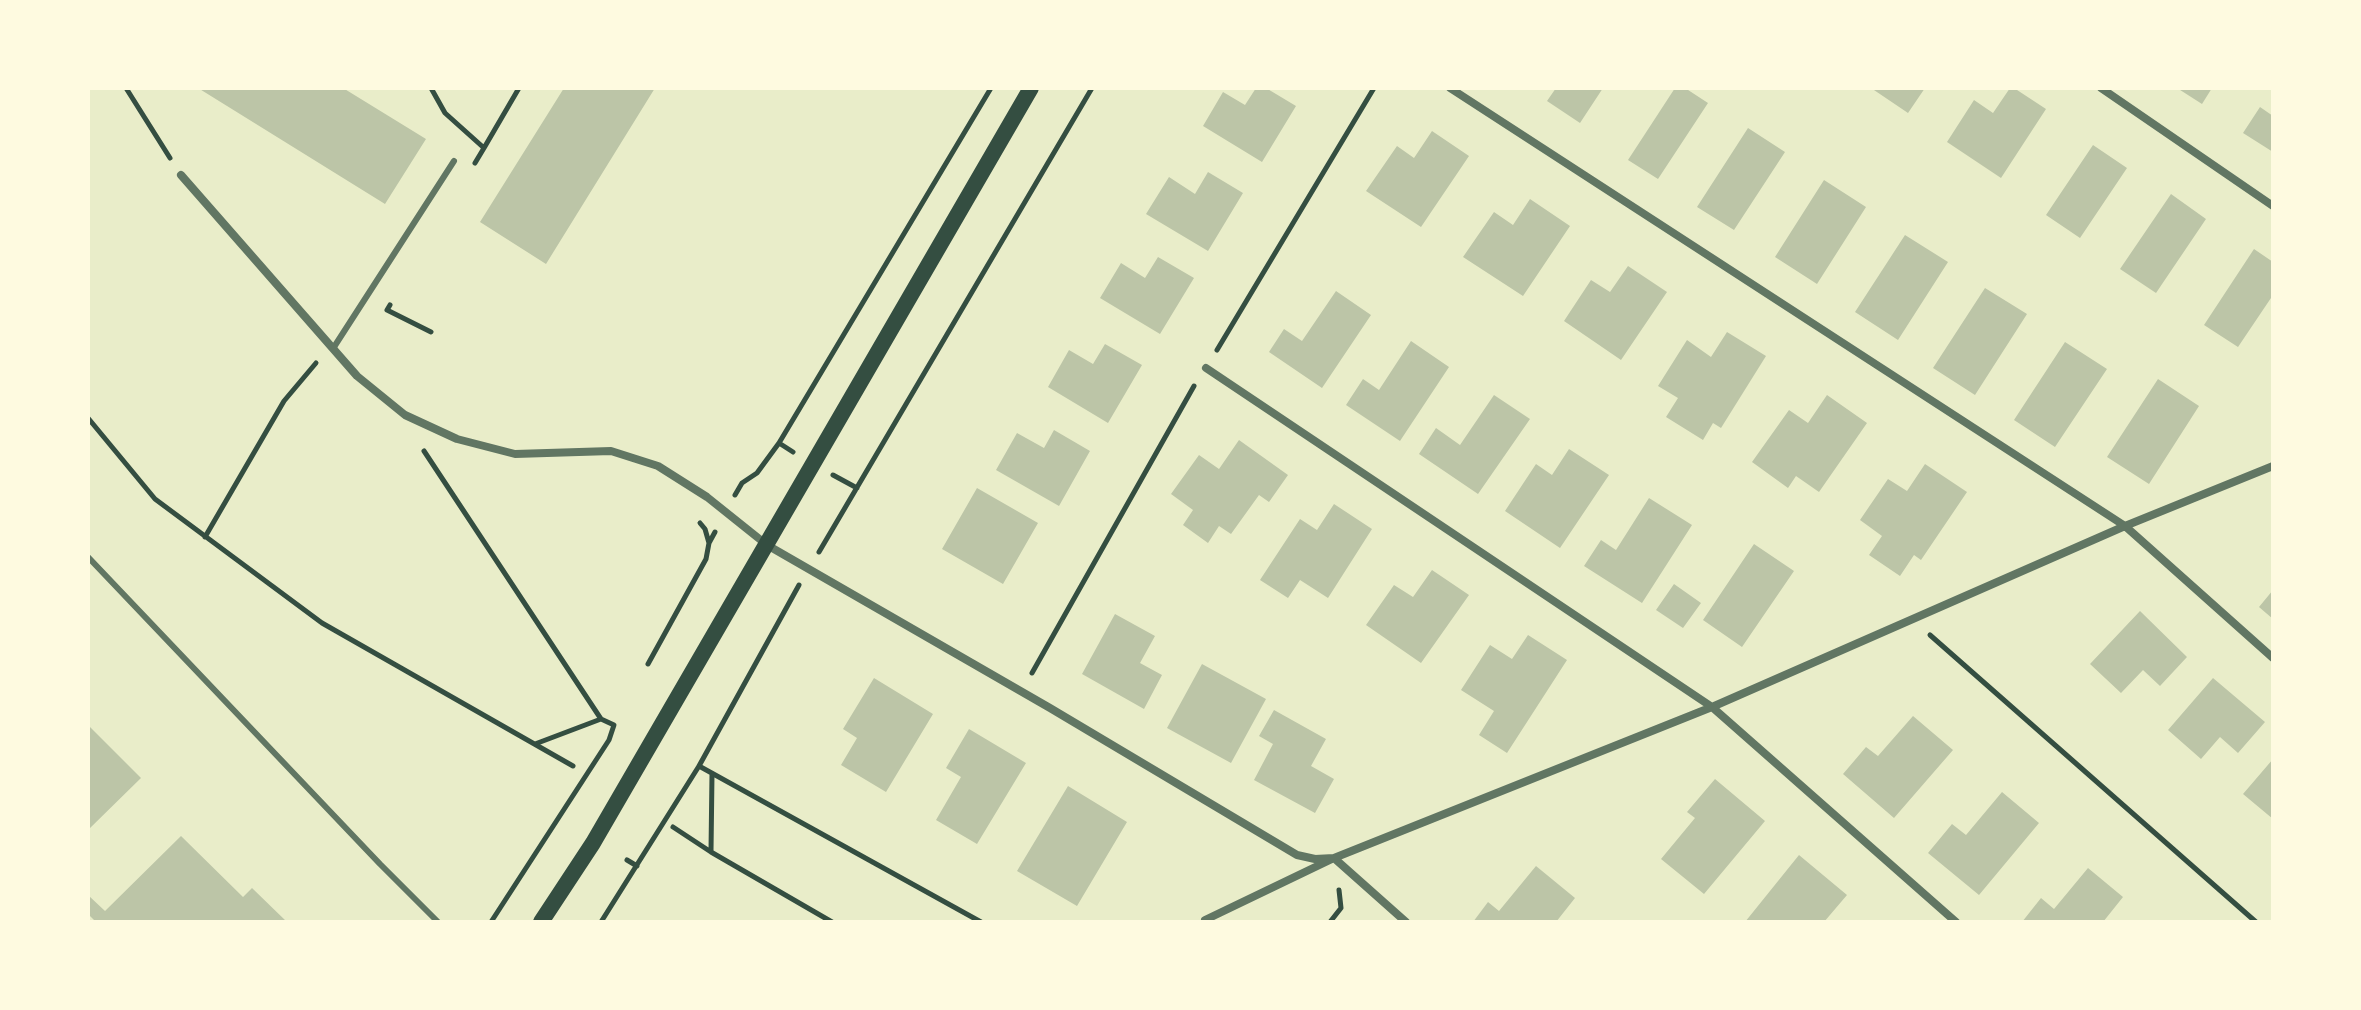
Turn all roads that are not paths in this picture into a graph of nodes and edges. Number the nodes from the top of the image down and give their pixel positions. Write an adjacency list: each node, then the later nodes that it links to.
1 (1031, 88): 11 (main road)
2 (1450, 88): 10 (street)
3 (2101, 88): 6 (street)
4 (454, 161): 7 (lane)
5 (181, 175): 7 (street)
6 (2273, 206)
7 (334, 347): 11 (street)
8 (1206, 368): 14 (street)
9 (2273, 466): 10 (street)
10 (2125, 526): 13 (street); 14 (street)
11 (767, 545): 15 (street); 18 (main road)
12 (88, 557): 17 (lane)
13 (2273, 658)
14 (1712, 707): 15 (street); 20 (street)
15 (1334, 858): 16 (street); 19 (street)
16 (1205, 920)
17 (438, 922)
18 (541, 922)
19 (1406, 922)
20 (1956, 922)

